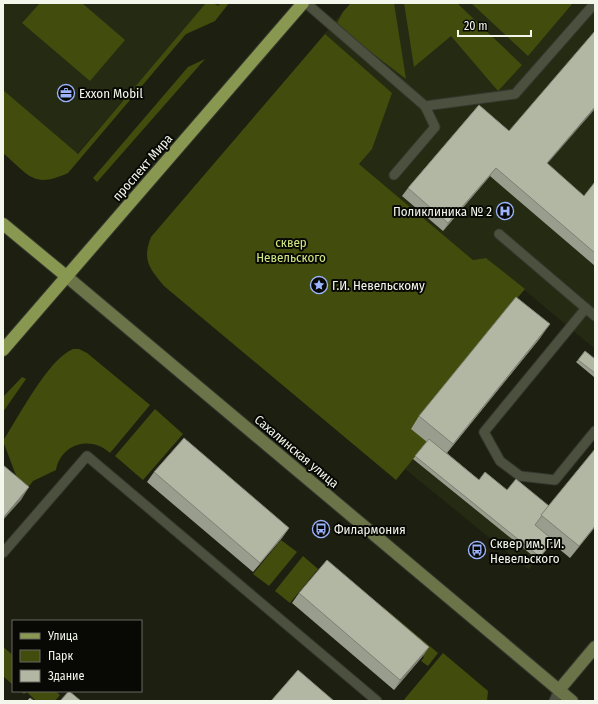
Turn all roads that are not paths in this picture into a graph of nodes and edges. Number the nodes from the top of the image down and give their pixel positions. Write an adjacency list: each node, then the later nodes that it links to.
1 (305, 3): 3 (lane); 7 (main road, проспект Мира)
2 (595, 3): 3 (lane)
3 (425, 106): 4 (lane)
4 (394, 175)
5 (3, 224): 7 (main road, Сахалинская улица)
6 (499, 234): 8 (lane)
7 (66, 276): 10 (main road, проспект Мира); 14 (main road, Сахалинская улица)
8 (586, 308): 9 (lane); 11 (lane)
9 (595, 316)
10 (3, 350)
11 (595, 431)
12 (3, 553): 15 (lane)
13 (595, 647): 14 (main road)
14 (559, 690): 16 (lane); 17 (main road, Сахалинская улица)
15 (377, 701)
16 (554, 701)
17 (572, 701)

